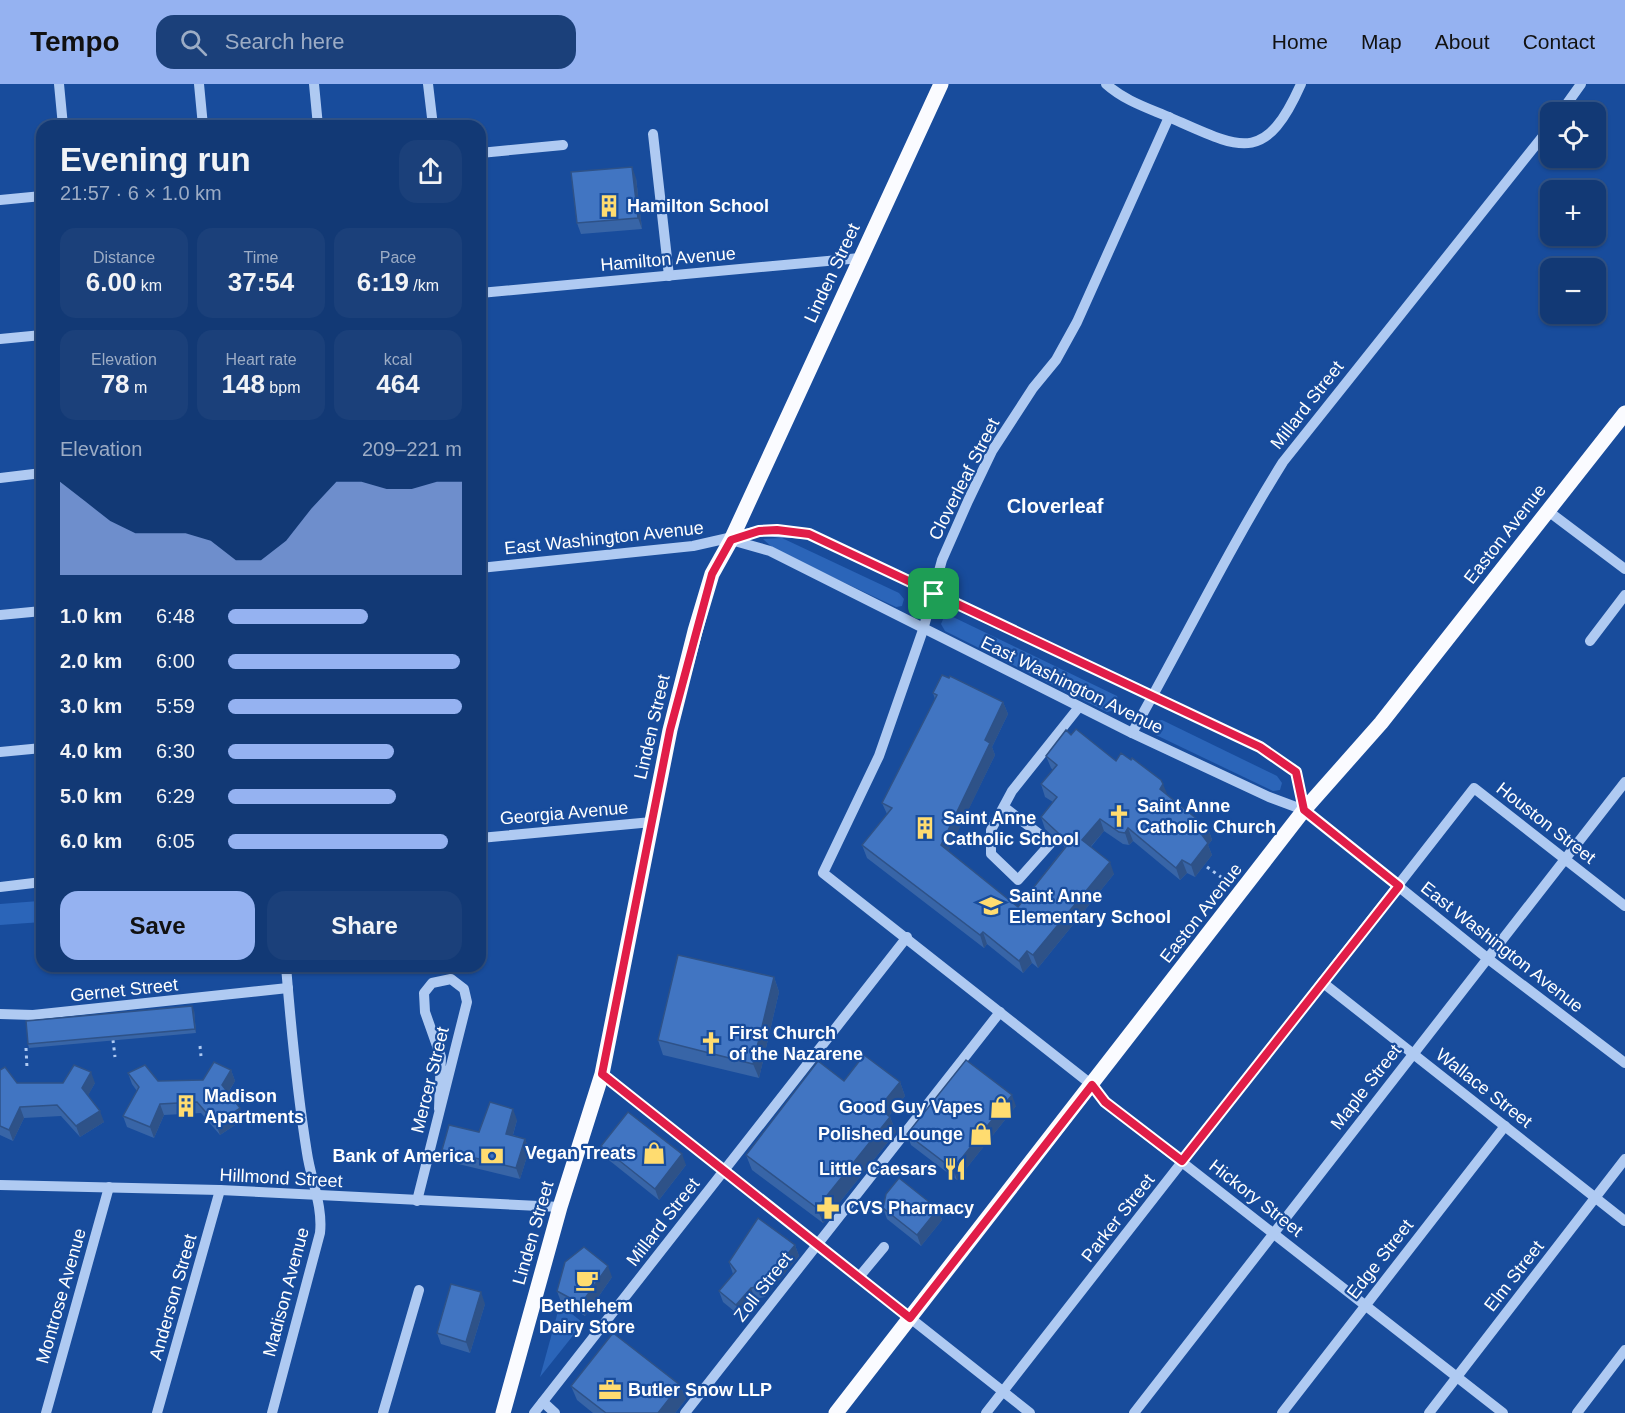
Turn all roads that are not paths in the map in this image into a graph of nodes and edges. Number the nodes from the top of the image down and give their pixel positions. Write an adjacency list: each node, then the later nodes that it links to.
1 (59, 84): 11 (street)
2 (199, 84): 12 (street)
3 (314, 84): 13 (street)
4 (428, 84): 14 (street)
5 (941, 84): 21 (main road, Linden Street)
6 (1106, 84): 10 (street)
7 (1301, 84): 10 (street)
8 (1581, 84): 9 (street)
9 (1568, 102)
10 (1169, 117): 33 (street, Cloverleaf Street)
11 (62, 120)
12 (202, 120)
13 (317, 120)
14 (432, 120)
15 (653, 134): 22 (street)
16 (1540, 141): 39 (street, Millard Street)
17 (563, 145): 18 (street)
18 (486, 152)
19 (36, 197): 20 (street)
20 (0, 200)
21 (860, 258): 22 (street, Hamilton Avenue); 30 (main road, Linden Street)
22 (669, 276): 23 (street, Hamilton Avenue)
23 (486, 292)
24 (36, 336): 25 (street)
25 (0, 339)
26 (1625, 413): 29 (main road, Easton Avenue)
27 (36, 474): 28 (street)
28 (0, 478)
29 (1548, 511): 32 (street); 47 (main road, Easton Avenue)
30 (731, 540): 31 (street, East Washington Avenue); 33 (street, East Washington Avenue); 37 (street, East Washington Avenue); 48 (main road, Linden Street)
31 (486, 567)
32 (1625, 569)
33 (934, 594): 37 (street, Cloverleaf Street); 39 (street, East Washington Avenue)
34 (1625, 595): 38 (street)
35 (36, 612): 36 (street)
36 (0, 615)
37 (923, 630): 40 (street, East Washington Avenue); 51 (street, Cloverleaf Street)
38 (1590, 641)
39 (1153, 697): 41 (street, Millard Street); 47 (street, East Washington Avenue)
40 (1079, 707): 41 (street, East Washington Avenue); 46 (street)
41 (1132, 733): 47 (street, East Washington Avenue)
42 (36, 749): 43 (street)
43 (0, 752)
44 (1625, 782): 50 (street, Maple Street)
45 (1474, 788): 50 (street, Houston Street); 54 (street, Parker Street)
46 (1004, 807): 46 (street)
47 (1304, 810): 54 (street, East Washington Avenue); 66 (main road, Easton Avenue)
48 (652, 822): 49 (street, Georgia Avenue); 65 (main road, Linden Street)
49 (486, 837)
50 (1565, 859): 55 (street, Houston Street); 57 (street, Maple Street)
51 (823, 873): 56 (street, Hickory Street)
52 (36, 883): 53 (street)
53 (0, 886)
54 (1399, 886): 57 (street, East Washington Avenue); 59 (street, Parker Street)
55 (1625, 906)
56 (907, 937): 61 (street, Hickory Street); 71 (street, Millard Street)
57 (1487, 958): 63 (street, Maple Street); 64 (street, East Washington Avenue)
58 (287, 972): 60 (street, Madison Avenue)
59 (1322, 982): 63 (street, Wallace Street); 70 (street, Parker Street)
60 (288, 988): 62 (street, Gernet Street); 75 (street, Madison Avenue)
61 (1000, 1012): 66 (street, Hickory Street); 81 (street, Zoll Street)
62 (0, 1014)
63 (1412, 1053): 68 (street, Wallace Street); 80 (street, Maple Street)
64 (1625, 1064)
65 (602, 1074): 71 (street); 78 (main road, Linden Street)
66 (1092, 1085): 70 (street, Hickory Street); 86 (main road, Easton Avenue)
67 (439, 1109): 67 (street, Mercer Street); 77 (street, Mercer Street)
68 (1505, 1126): 76 (street, Wallace Street); 85 (street, Edge Street)
69 (1625, 1159): 76 (street, Elm Street)
70 (1182, 1161): 80 (street, Hickory Street); 89 (street, Parker Street)
71 (725, 1170): 81 (street); 90 (street, Millard Street)
72 (0, 1185): 73 (street, Hillmond Street)
73 (109, 1187): 74 (street, Hillmond Street); 91 (street, Montrose Avenue)
74 (220, 1190): 75 (street, Hillmond Street); 92 (street, Anderson Street)
75 (316, 1197): 77 (street, Hillmond Street); 93 (street, Madison Avenue)
76 (1595, 1198): 79 (street, Wallace Street); 88 (street, Elm Street)
77 (417, 1201): 78 (street, Hillmond Street)
78 (560, 1207): 95 (main road, Linden Street)
79 (1625, 1221)
80 (1273, 1233): 85 (street, Hickory Street); 102 (street, Maple Street)
81 (818, 1245): 83 (street); 98 (street, Zoll Street)
82 (884, 1247): 83 (street)
83 (859, 1277): 86 (street)
84 (419, 1290): 94 (street)
85 (1366, 1305): 88 (street, Hickory Street); 103 (street, Edge Street)
86 (910, 1318): 89 (street); 99 (main road, Easton Avenue)
87 (1625, 1350): 106 (street)
88 (1457, 1377): 104 (street, Elm Street); 105 (street, Hickory Street)
89 (1003, 1392): 100 (street, Parker Street); 101 (street)
90 (543, 1402): 96 (street, Millard Street); 97 (street)
91 (46, 1413)
92 (157, 1413)
93 (272, 1413)
94 (383, 1413)
95 (503, 1413)
96 (534, 1413)
97 (555, 1413)
98 (685, 1413)
99 (836, 1413)
100 (986, 1413)
101 (1030, 1413)
102 (1134, 1413)
103 (1282, 1413)
104 (1429, 1413)
105 (1503, 1413)
106 (1577, 1413)

